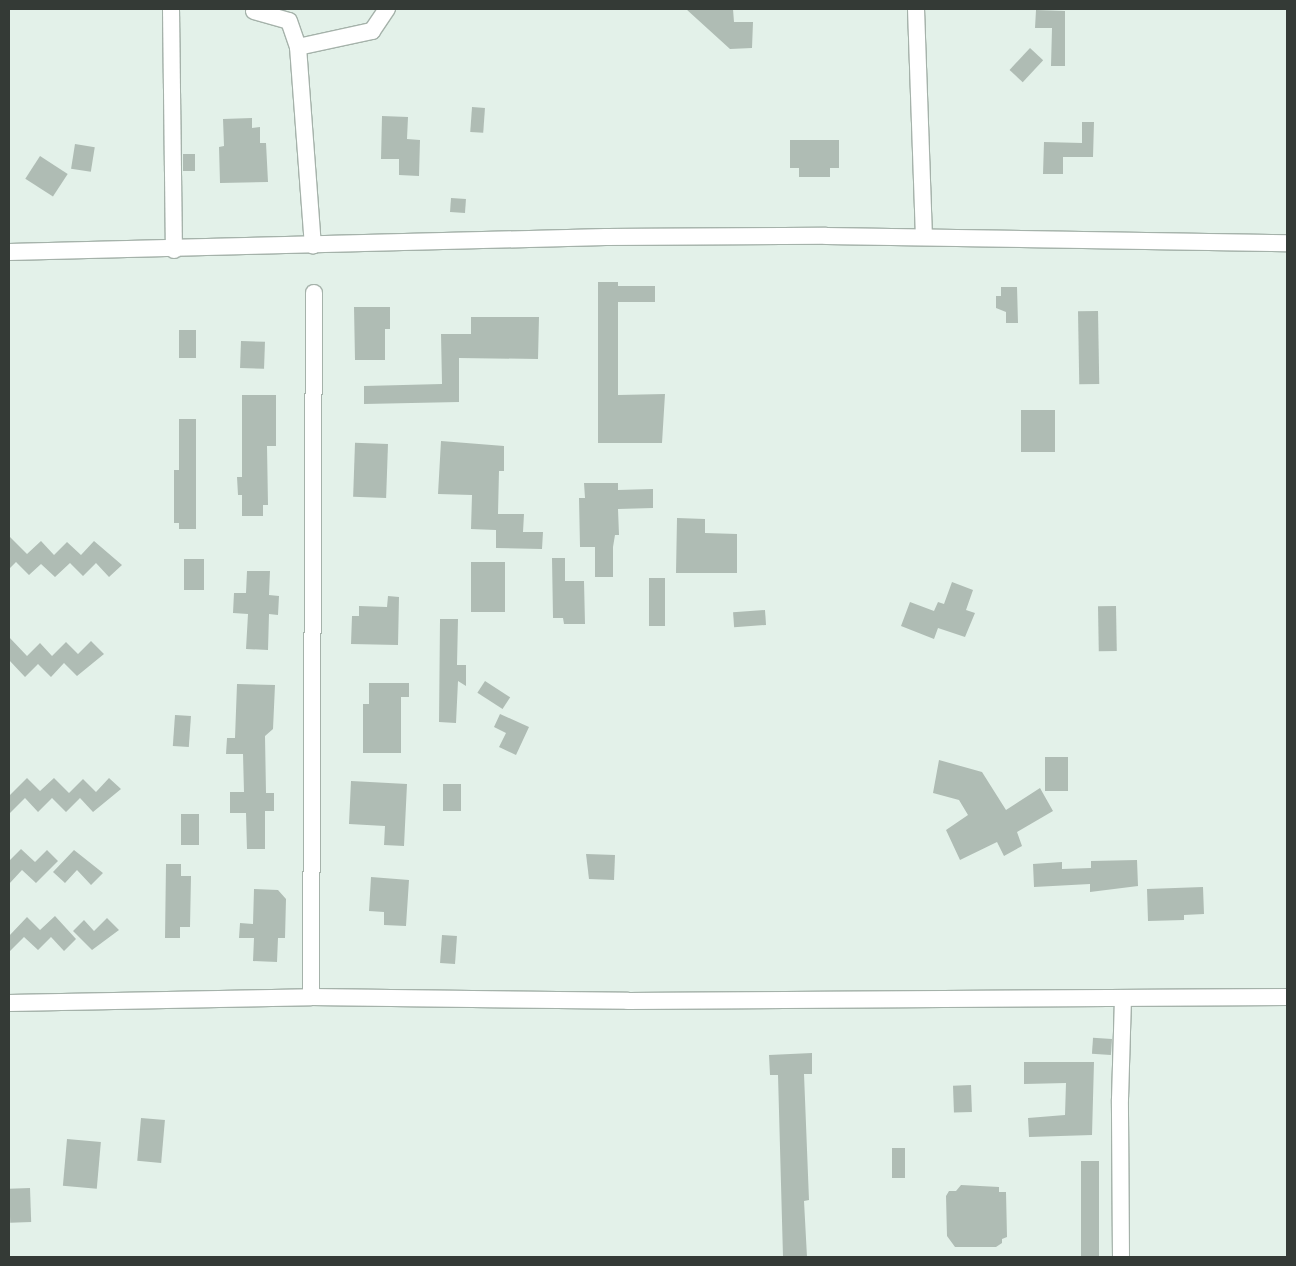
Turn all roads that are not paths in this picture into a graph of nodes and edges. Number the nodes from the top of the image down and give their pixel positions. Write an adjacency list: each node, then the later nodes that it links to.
1 (171, 9): 9 (street)
2 (387, 9): 5 (street)
3 (916, 9): 6 (street)
4 (254, 11): 5 (street)
5 (298, 47): 8 (street)
6 (924, 237): 7 (street); 8 (street)
7 (1287, 243)
8 (313, 245): 9 (street)
9 (174, 250): 10 (street)
10 (9, 252)
11 (314, 293): 12 (street)
12 (312, 997): 14 (street); 15 (street)
13 (1287, 997): 14 (street)
14 (1123, 998): 16 (street)
15 (9, 1003)
16 (1121, 1257)

